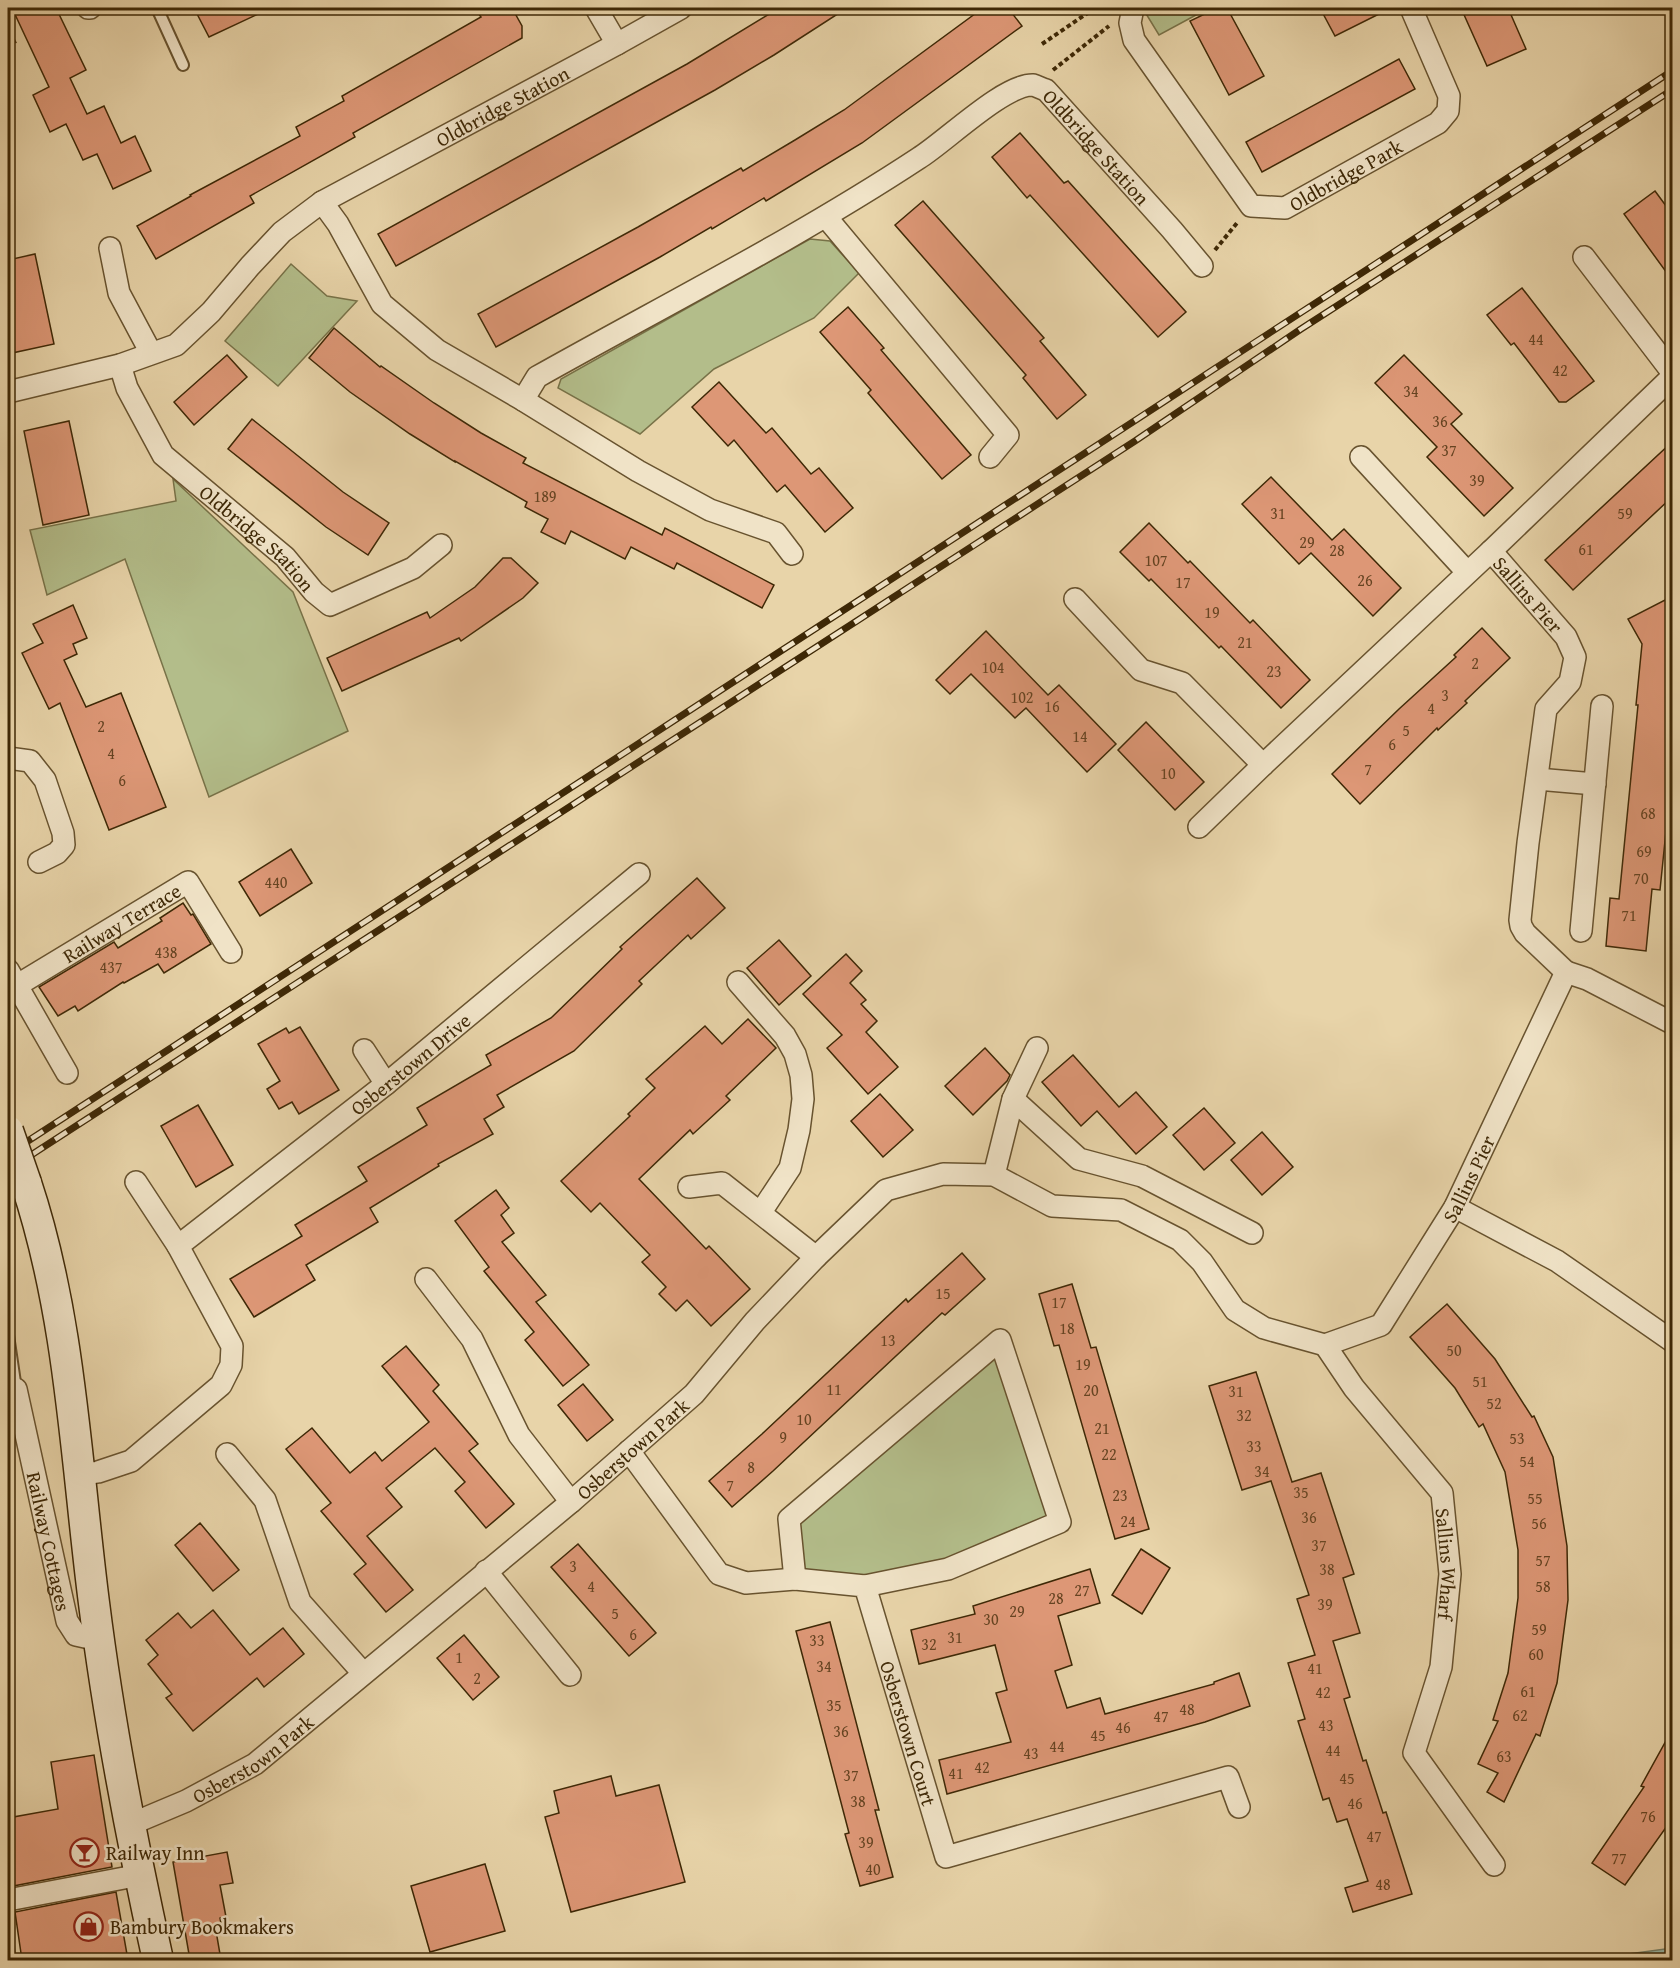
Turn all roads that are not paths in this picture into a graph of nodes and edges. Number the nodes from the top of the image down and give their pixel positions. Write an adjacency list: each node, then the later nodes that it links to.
1 (157, 8): 7 (lane)
2 (596, 8): 6 (street)
3 (681, 8): 6 (street, Oldbridge Station)
4 (1133, 8): 5 (street, Oldbridge Park)
5 (1411, 8)
6 (617, 44): 8 (street, Oldbridge Station)
7 (183, 65)
8 (322, 202): 13 (street, Oldbridge Station); 18 (street)
9 (825, 218): 12 (street, Oldbridge Station); 18 (street, Oldbridge Station); 19 (street)
10 (110, 248): 13 (street)
11 (1584, 257): 15 (street)
12 (1202, 266)
13 (151, 353): 14 (street, Oldbridge Station)
14 (120, 365): 17 (street, Oldbridge Station); 21 (street, Oldbridge Station)
15 (1672, 372)
16 (1672, 377): 22 (street)
17 (8, 392)
18 (523, 400): 23 (street)
19 (990, 457)
20 (1361, 457): 24 (street)
21 (441, 545)
22 (1491, 551): 24 (street, Sallins Pier); 29 (street, Sallins Pier)
23 (792, 554)
24 (1467, 572): 28 (street, Sallins Pier)
25 (1075, 599): 28 (street)
26 (1602, 706): 30 (street)
27 (8, 758): 32 (street)
28 (1263, 765): 31 (street, Sallins Pier)
29 (1538, 779): 30 (street); 36 (street, Sallins Pier)
30 (1595, 784): 34 (street)
31 (1199, 827)
32 (39, 862)
33 (639, 874): 43 (street, Osberstown Drive)
34 (1581, 930)
35 (231, 952): 37 (street, Railway Terrace)
36 (1566, 972): 39 (street, Sallins Pier); 49 (street, Sallins Pier)
37 (12, 978): 42 (street, Railway Terrace)
38 (738, 982): 50 (street)
39 (1672, 1023)
40 (1037, 1048): 44 (street)
41 (364, 1050): 43 (street)
42 (67, 1072)
43 (386, 1084): 52 (street, Osberstown Drive)
44 (1013, 1099): 46 (street); 51 (street)
45 (8, 1131): 61 (street, bridge)
46 (994, 1175): 53 (street, Osberstown Park); 57 (street)
47 (136, 1182): 52 (street)
48 (689, 1187): 50 (street)
49 (1455, 1207): 55 (street); 57 (street, Sallins Pier)
50 (761, 1212): 53 (street)
51 (1252, 1233)
52 (178, 1246): 61 (street)
53 (816, 1257): 59 (street, Osberstown Park)
54 (426, 1279): 62 (street, Osberstown Park)
55 (1672, 1341)
56 (8, 1343): 58 (lane)
57 (1324, 1344): 71 (street, Sallins Wharf)
58 (14, 1395): 66 (street, Railway Cottages)
59 (629, 1451): 62 (street, Osberstown Park); 64 (street)
60 (227, 1454): 67 (street)
61 (79, 1475): 66 (street)
62 (571, 1502): 63 (street, Osberstown Park)
63 (486, 1571): 67 (street, Osberstown Park); 68 (street)
64 (795, 1579): 65 (street); 65 (street)
65 (865, 1586): 69 (street, Osberstown Court)
66 (99, 1634): 70 (street)
67 (363, 1673): 70 (street, Osberstown Park)
68 (570, 1675)
69 (1239, 1807)
70 (129, 1825): 72 (street)
71 (1494, 1865)
72 (140, 1875): 73 (street); 76 (street)
73 (8, 1900)
74 (8, 1945): 75 (lane)
75 (9, 1960)
76 (158, 1960)

